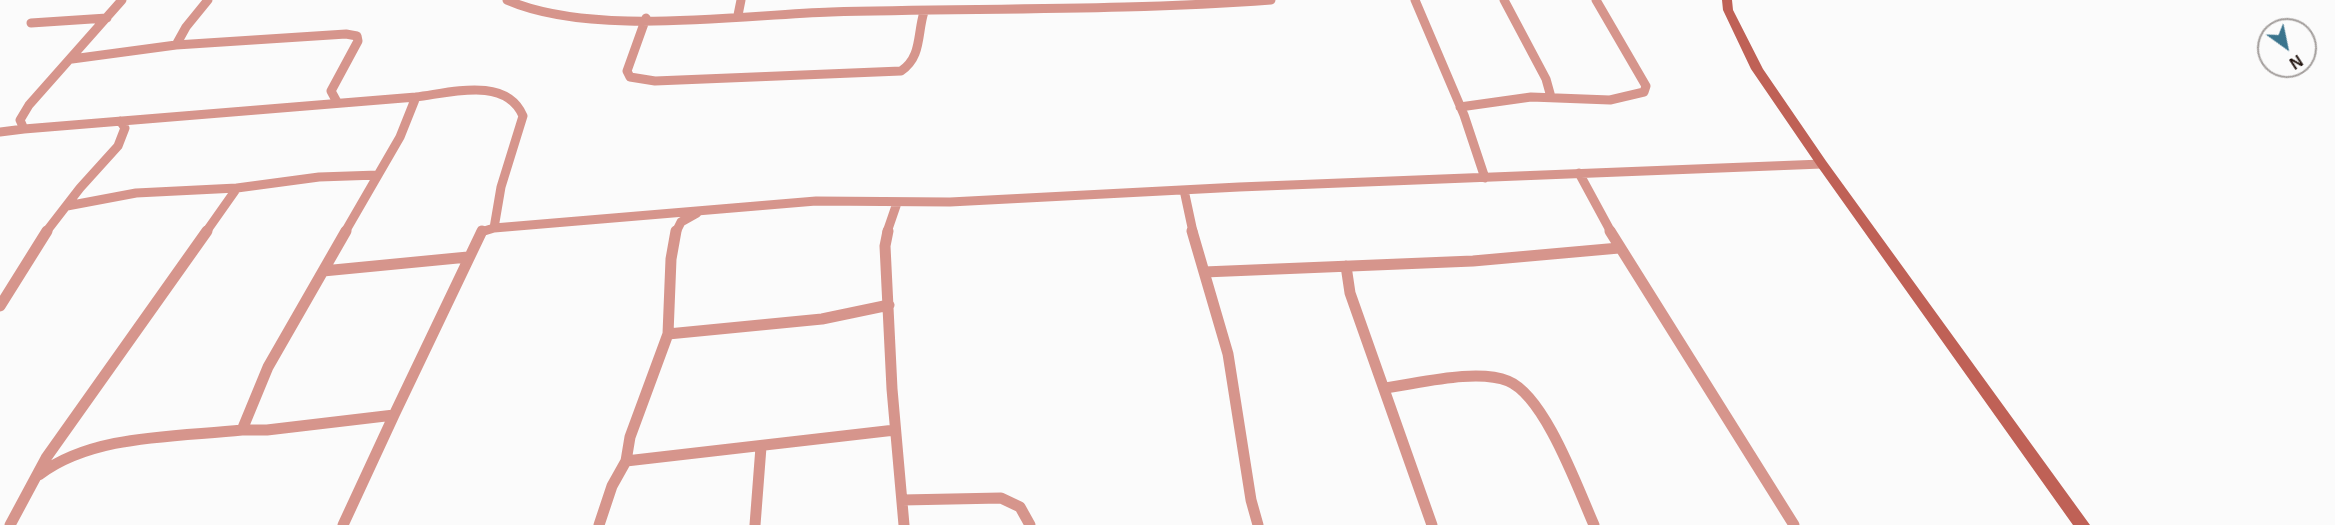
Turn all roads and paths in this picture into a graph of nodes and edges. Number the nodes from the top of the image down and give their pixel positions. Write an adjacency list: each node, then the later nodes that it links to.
1 (122, 0): 14 (street)
2 (208, 0): 17 (street)
3 (507, 0): 15 (street)
4 (741, 0): 13 (street)
5 (843, 0): 11 (street)
6 (1271, 0): 12 (street)
7 (1415, 0): 22 (street)
8 (1504, 0): 20 (street)
9 (1596, 0): 20 (street)
10 (1727, 0): 26 (main road)
11 (841, 12): 12 (street); 13 (street)
12 (924, 12): 15 (street)
13 (738, 15): 15 (street)
14 (107, 18): 16 (street); 18 (street)
15 (646, 18)
16 (31, 23)
17 (176, 45): 18 (street); 21 (street)
18 (72, 59): 24 (street)
19 (417, 97): 21 (street); 28 (street); 35 (street)
20 (1551, 97): 22 (street)
21 (337, 102): 23 (street)
22 (1460, 107): 29 (street)
23 (120, 121): 24 (street); 33 (street)
24 (24, 129): 25 (street)
25 (0, 132)
26 (1822, 165): 27 (street); 62 (main road)
27 (1579, 173): 29 (street); 36 (street)
28 (378, 175): 30 (street); 39 (street)
29 (1485, 178): 31 (street)
30 (237, 188): 33 (street); 49 (street)
31 (1184, 190): 32 (street); 40 (street)
32 (897, 203): 34 (street); 41 (street)
33 (67, 206): 42 (street)
34 (708, 209): 35 (street); 43 (street)
35 (494, 228): 37 (street)
36 (1619, 248): 38 (street); 61 (street)
37 (468, 257): 39 (street); 45 (street)
38 (1346, 266): 40 (street); 44 (street)
39 (323, 271): 46 (street)
40 (1204, 272): 58 (street)
41 (889, 305): 43 (street); 47 (street)
42 (0, 306)
43 (668, 334): 50 (street)
44 (1384, 388): 59 (street); 60 (street)
45 (394, 415): 46 (street); 53 (street)
46 (242, 430): 49 (street)
47 (895, 430): 48 (street); 51 (street)
48 (761, 447): 50 (street); 55 (street)
49 (51, 460): 52 (street)
50 (626, 461): 54 (street)
51 (902, 500): 56 (street); 57 (street)
52 (10, 525)
53 (343, 525)
54 (599, 525)
55 (755, 525)
56 (904, 525)
57 (1029, 525)
58 (1258, 525)
59 (1432, 525)
60 (1594, 525)
61 (1794, 525)
62 (2082, 525)

